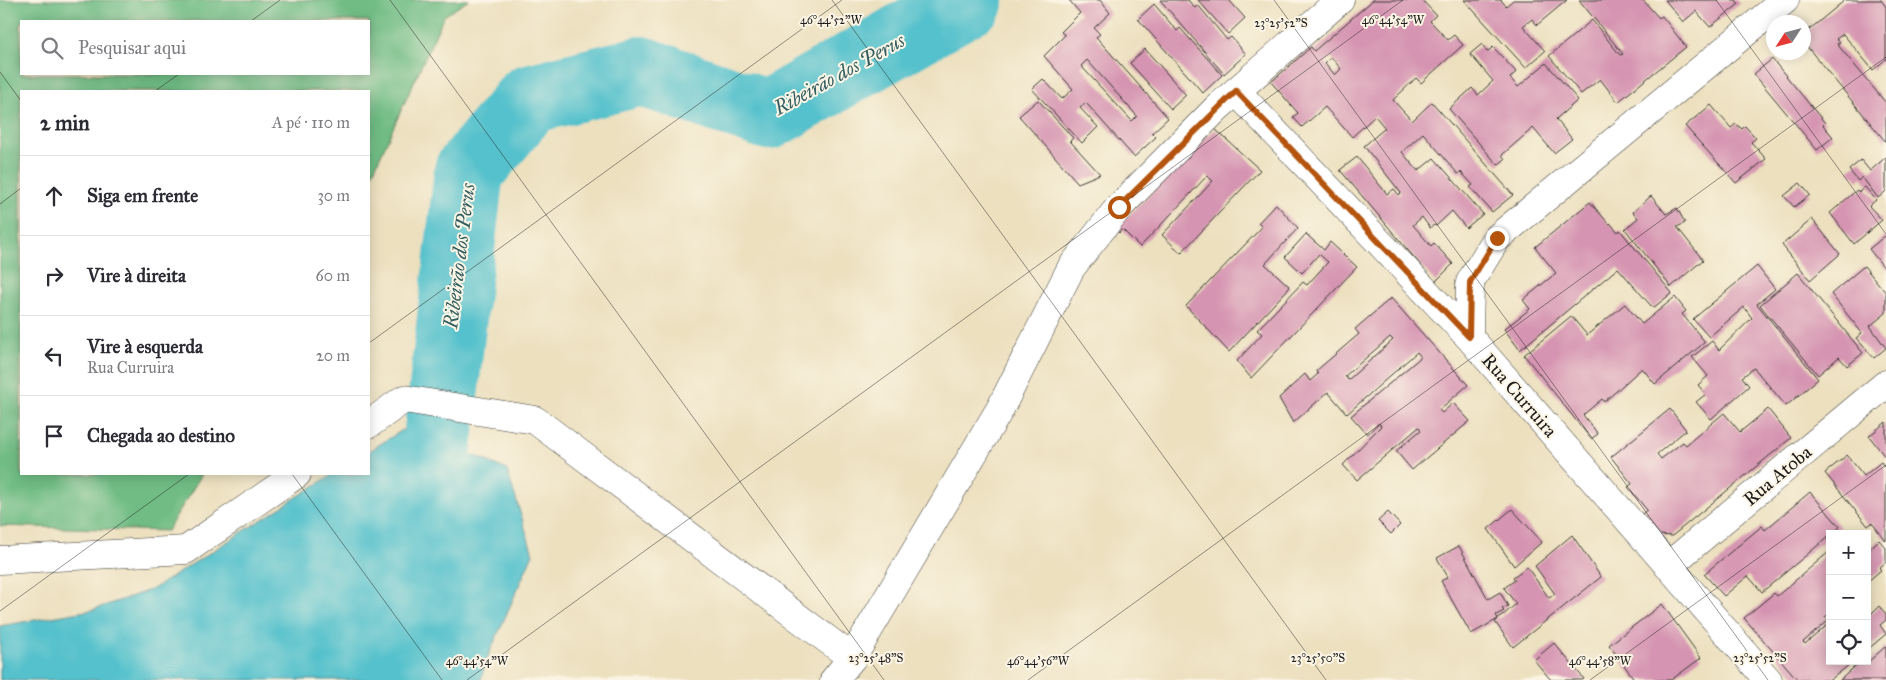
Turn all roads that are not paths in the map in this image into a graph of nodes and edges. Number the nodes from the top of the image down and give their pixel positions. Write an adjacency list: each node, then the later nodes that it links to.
1 (1340, 0): 3 (street)
2 (1785, 0): 4 (street, Rua Curruira)
3 (1236, 91): 4 (street); 10 (street)
4 (1469, 337): 9 (street, Rua Curruira)
5 (1886, 384): 9 (street, Rua Atoba)
6 (370, 423): 10 (street)
7 (296, 475): 8 (street)
8 (0, 560)
9 (1668, 566): 12 (street, Rua Curruira)
10 (852, 658): 11 (street)
11 (834, 680)
12 (1768, 680)

